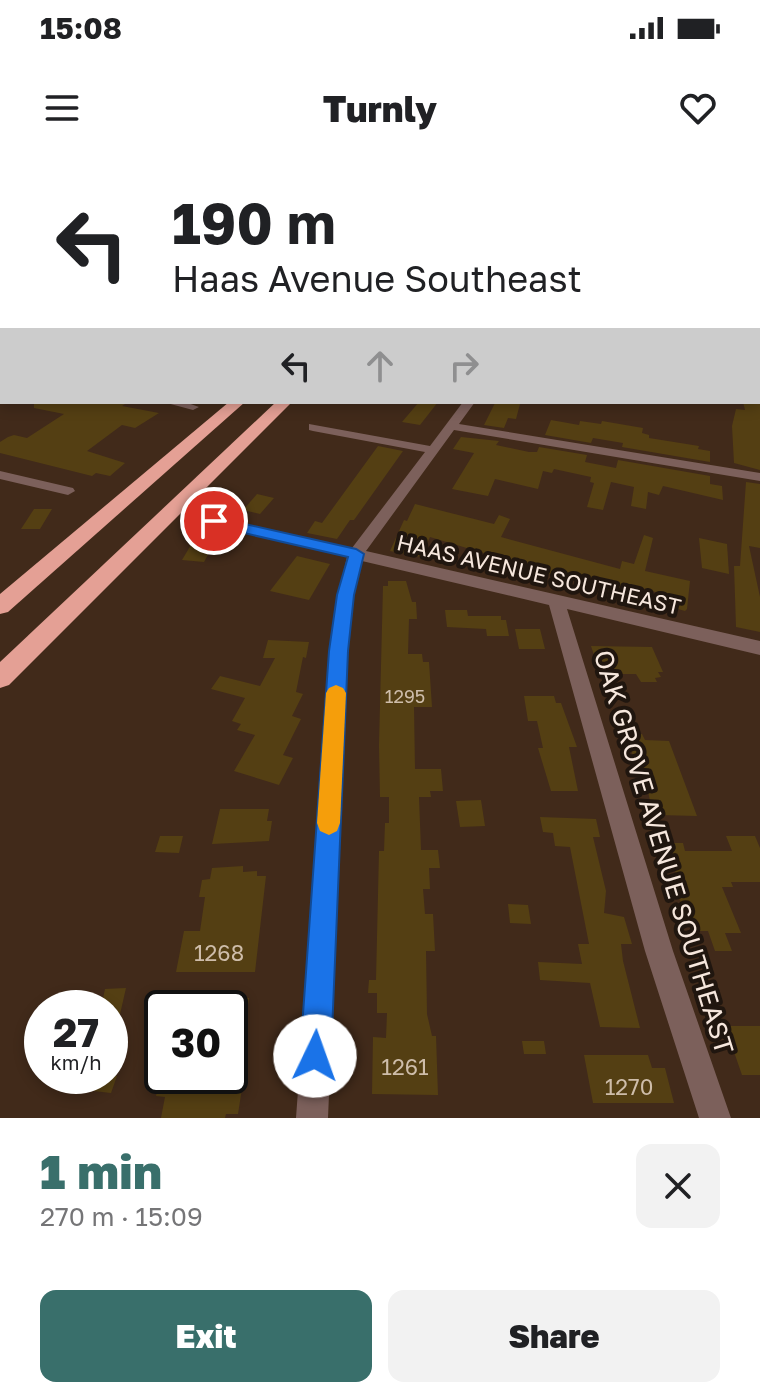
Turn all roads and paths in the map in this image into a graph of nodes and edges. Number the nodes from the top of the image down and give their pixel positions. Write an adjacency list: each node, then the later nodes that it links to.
1 (179, 404): 5 (street)
2 (236, 404): 15 (highway)
3 (283, 404): 16 (highway)
4 (468, 404): 6 (street)
5 (193, 407)
6 (451, 426): 8 (street); 10 (street)
7 (313, 427): 8 (street)
8 (433, 450): 13 (street)
9 (0, 475): 11 (street)
10 (760, 477)
11 (68, 491)
12 (214, 521): 13 (street, HAAS AVENUE SOUTHEAST)
13 (356, 554): 14 (street, HAAS AVENUE SOUTHEAST); 20 (street)
14 (557, 603): 17 (street, HAAS AVENUE SOUTHEAST); 21 (street, OAK GROVE AVENUE SOUTHEAST)
15 (0, 606)
16 (73, 608): 18 (highway); 19 (highway)
17 (760, 648)
18 (0, 678)
19 (0, 688)
20 (312, 1118)
21 (715, 1118)

